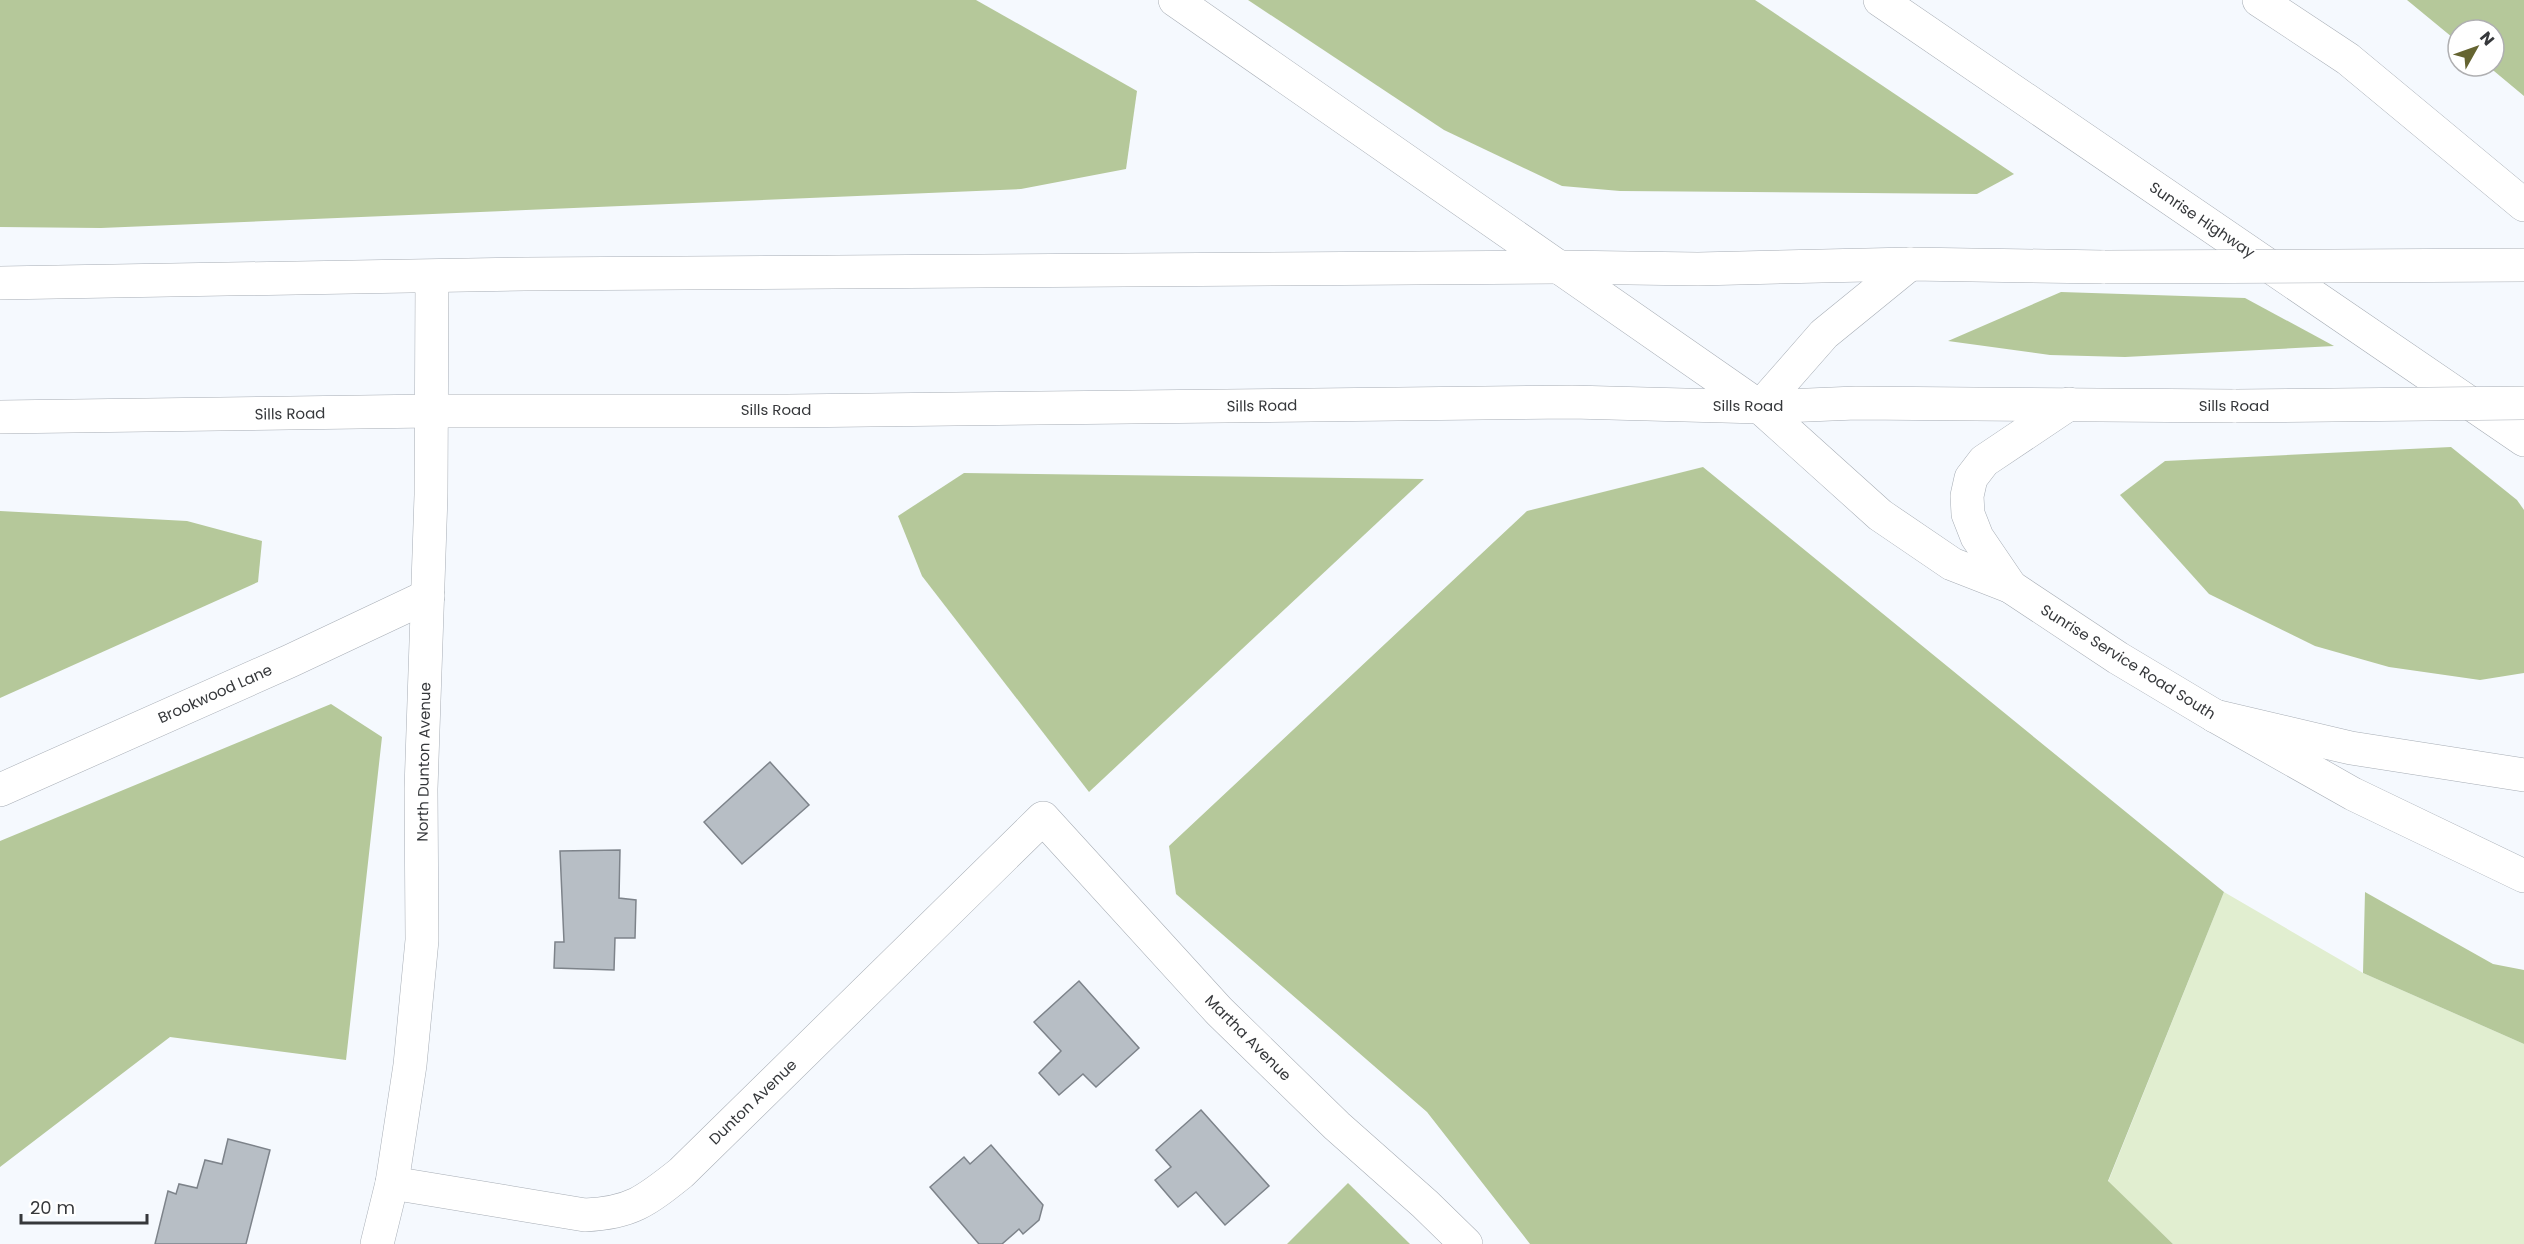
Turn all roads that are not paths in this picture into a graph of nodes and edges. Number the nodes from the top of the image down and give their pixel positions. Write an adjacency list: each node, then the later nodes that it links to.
1 (1175, 0): 7 (main road, Sunrise Service Road South)
2 (1880, 0): 15 (main road, Sunrise Highway)
3 (2259, 0): 4 (main road)
4 (2524, 205)
5 (1910, 264): 6 (main road, bridge); 7 (main road); 12 (main road)
6 (2524, 265)
7 (1560, 267): 8 (main road); 12 (main road, Sunrise Service Road South)
8 (432, 277): 9 (main road); 13 (main road, North Dunton Avenue)
9 (0, 283)
10 (2524, 403): 11 (main road, Sills Road, bridge)
11 (2069, 404): 12 (main road, Sills Road); 16 (main road)
12 (1760, 407): 13 (main road, Sills Road); 16 (main road, Sunrise Service Road South)
13 (431, 411): 14 (main road, Sills Road); 17 (main road, North Dunton Avenue)
14 (0, 417)
15 (2524, 440)
16 (2011, 587): 18 (main road, Sunrise Service Road South)
17 (428, 596): 20 (main road, Brookwood Lane); 23 (main road, North Dunton Avenue)
18 (2215, 716): 19 (main road); 22 (main road, Sunrise Service Road South)
19 (2524, 775)
20 (0, 790)
21 (1043, 818): 23 (main road, Dunton Avenue); 25 (main road, Martha Avenue)
22 (2524, 876)
23 (392, 1183): 24 (main road, North Dunton Avenue)
24 (377, 1244)
25 (1466, 1244)

